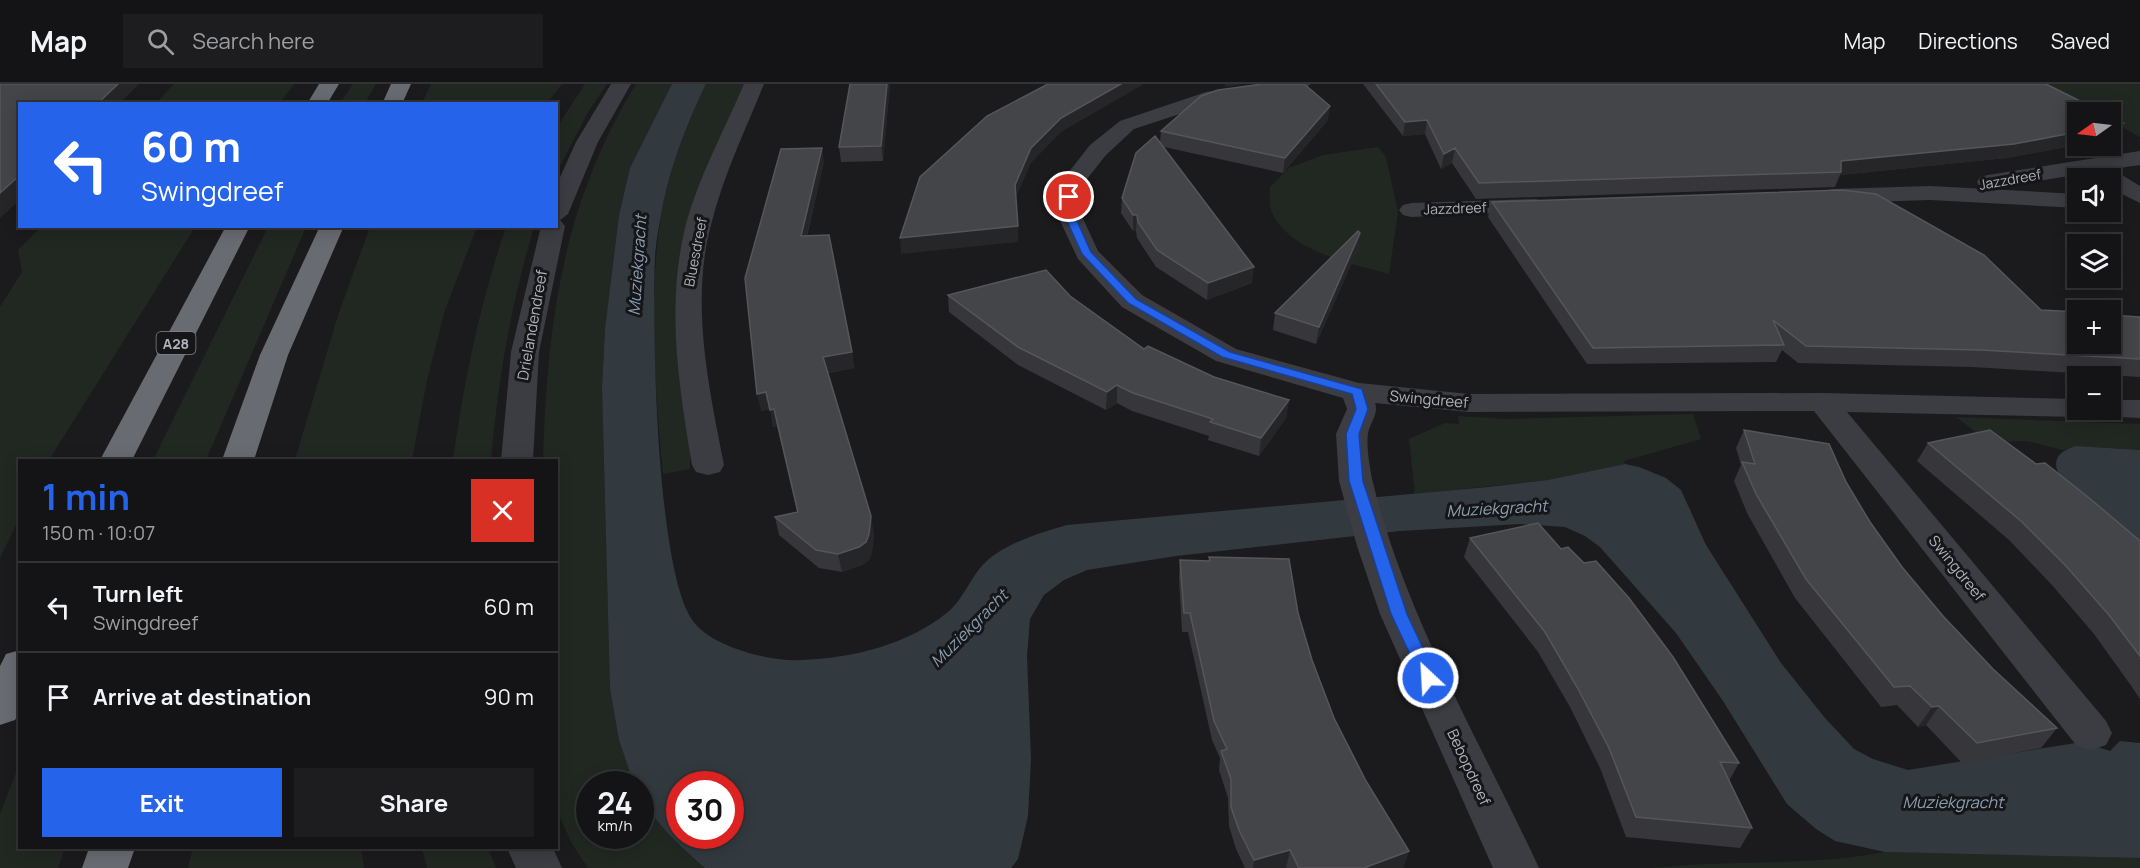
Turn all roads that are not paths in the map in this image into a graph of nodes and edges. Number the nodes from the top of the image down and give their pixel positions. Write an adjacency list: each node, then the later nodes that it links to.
1 (329, 84): 6 (highway)
2 (401, 84): 7 (highway)
3 (621, 84): 17 (street)
4 (754, 84): 30 (street, Bluesdreef)
5 (1301, 84): 22 (street, Swingdreef)
6 (317, 102)
7 (393, 102)
8 (2140, 158): 9 (street, Jazzdreef)
9 (2090, 165): 10 (street, Jazzdreef); 12 (street)
10 (1930, 193): 11 (street, Jazzdreef); 13 (street, Jazzdreef)
11 (1812, 196)
12 (2140, 196)
13 (2067, 200)
14 (1553, 205): 18 (street, Jazzdreef)
15 (2121, 205): 16 (street)
16 (2140, 207)
17 (558, 209)
18 (1411, 210)
19 (237, 228): 27 (highway, A28)
20 (331, 228): 28 (highway)
21 (552, 228): 29 (street, Drielandendreef)
22 (1358, 392): 23 (street, Swingdreef); 38 (street, Bebopdreef)
23 (1823, 402): 24 (street, Swingdreef); 33 (street, Swingdreef)
24 (2067, 408)
25 (2121, 409): 26 (street)
26 (2140, 409)
27 (118, 459)
28 (238, 459)
29 (517, 459)
30 (708, 465)
31 (18, 668): 32 (highway)
32 (0, 709)
33 (2091, 734)
34 (112, 849): 36 (highway)
35 (530, 849): 37 (street)
36 (105, 868)
37 (539, 868)
38 (1516, 868)

